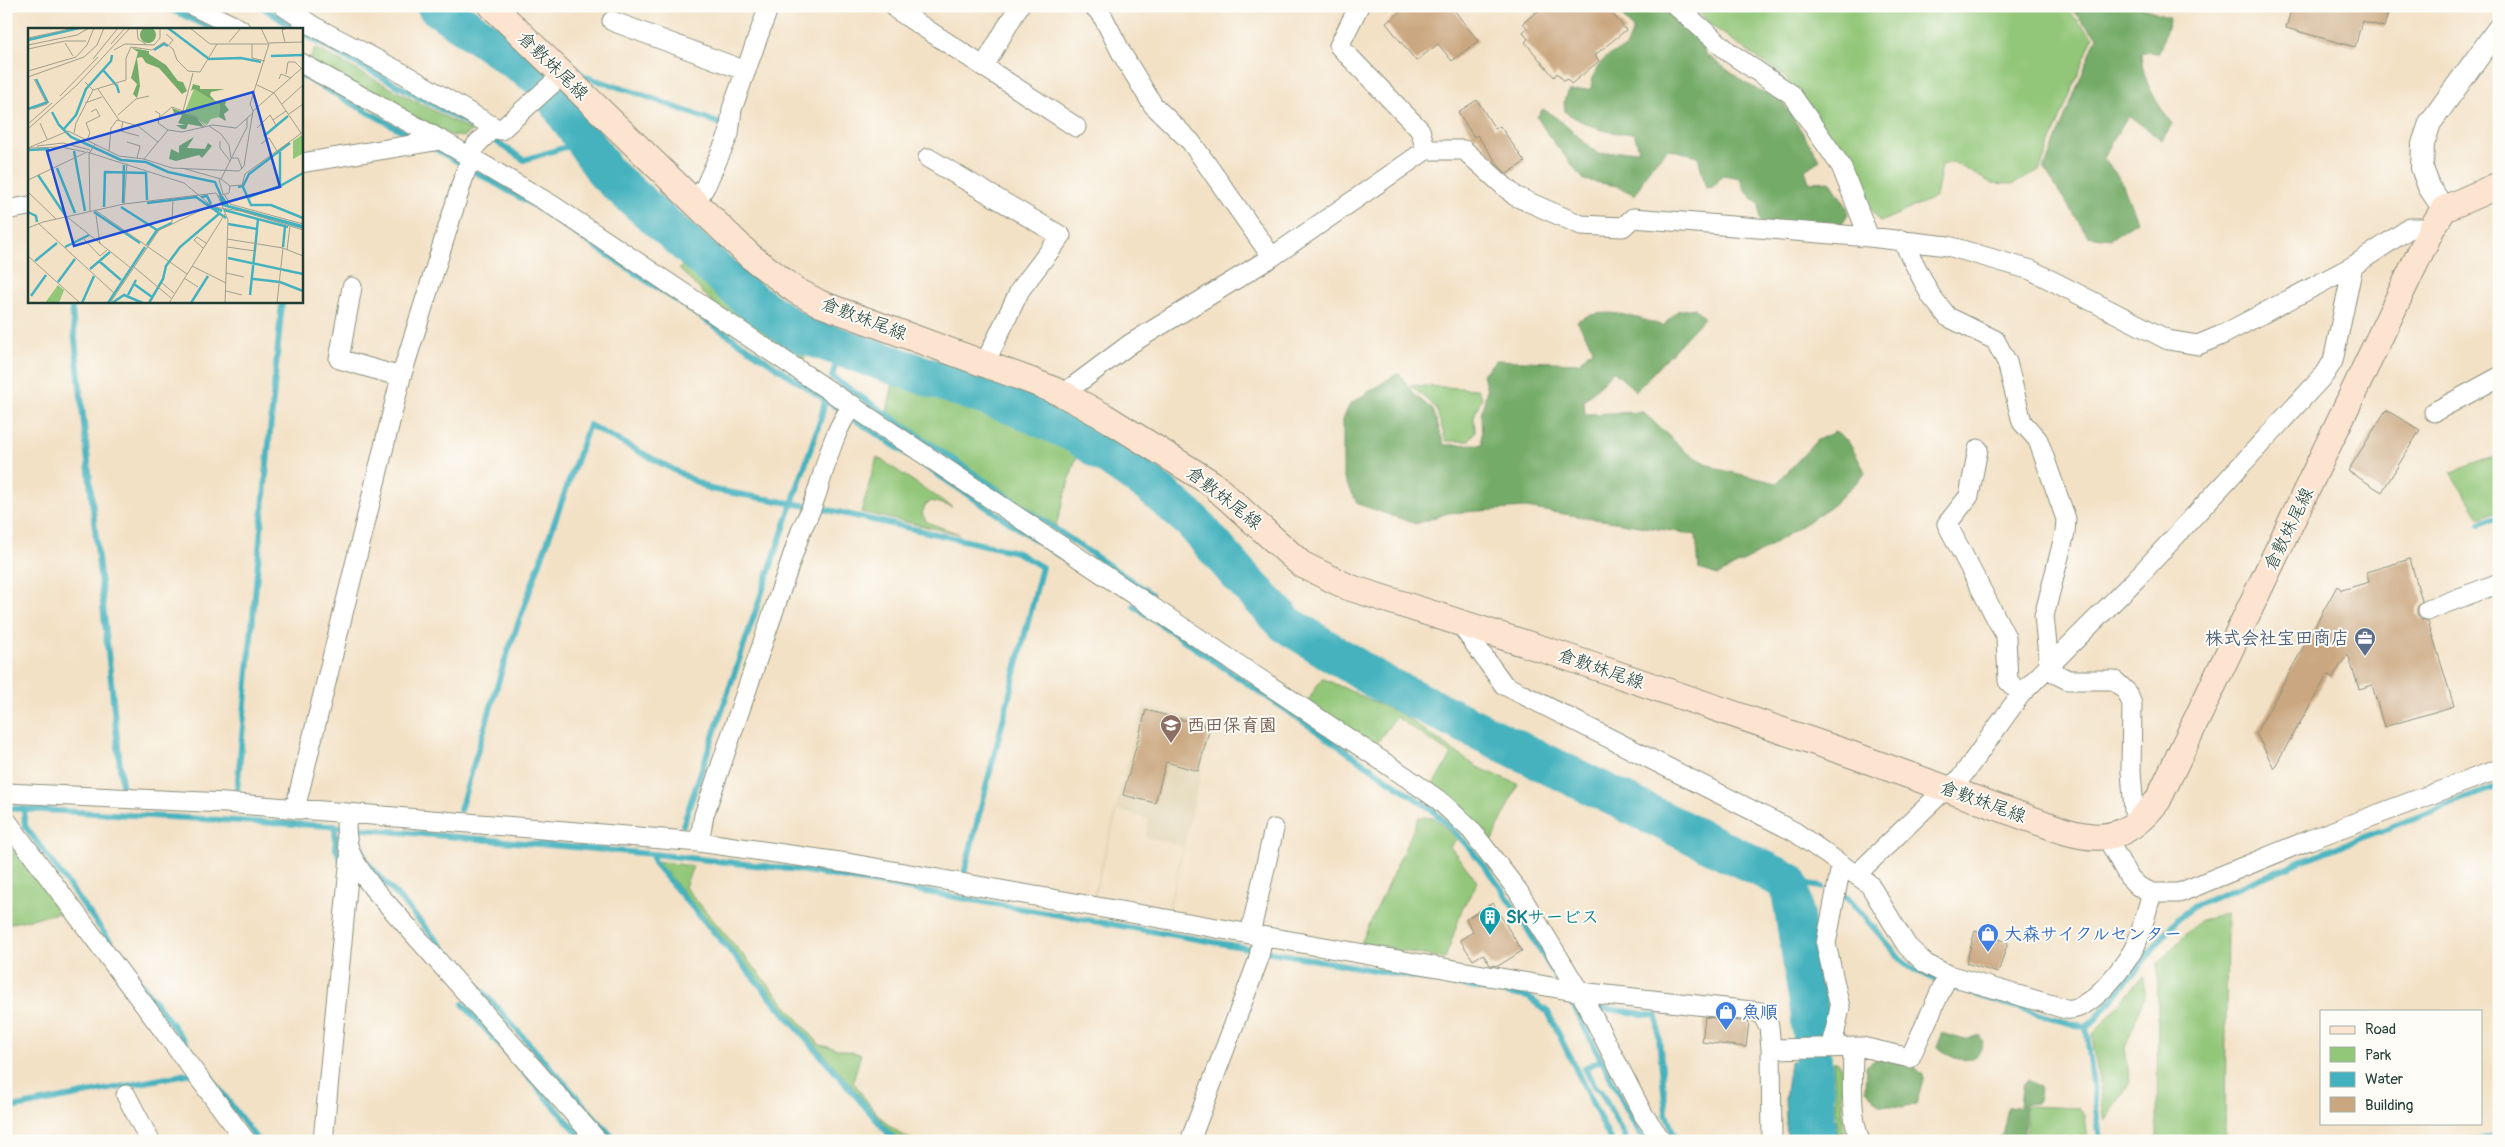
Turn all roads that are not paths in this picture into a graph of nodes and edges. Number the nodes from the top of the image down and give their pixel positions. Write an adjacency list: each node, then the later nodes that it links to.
1 (192, 6): 11 (street)
2 (283, 6): 18 (street)
3 (492, 6): 16 (main road, 倉敷妹尾線)
4 (769, 6): 15 (street)
5 (899, 6): 14 (street)
6 (1019, 6): 14 (street)
7 (1093, 6): 31 (street)
8 (1359, 6): 20 (street)
9 (1676, 6): 29 (street)
10 (612, 21): 15 (street)
11 (238, 28)
12 (2499, 28): 28 (street)
13 (302, 64): 19 (street)
14 (984, 66): 17 (street)
15 (746, 71): 25 (street)
16 (559, 78): 18 (street); 25 (main road, 倉敷妹尾線)
17 (1076, 127)
18 (492, 128): 22 (street)
19 (437, 141): 22 (street); 23 (street)
20 (1426, 150): 29 (street); 31 (street)
21 (928, 158): 34 (street)
22 (470, 159): 35 (street); 38 (street)
23 (302, 163)
24 (2499, 186): 28 (main road)
25 (695, 204): 34 (main road, 倉敷妹尾線)
26 (28, 206): 27 (street)
27 (6, 210)
28 (2438, 219): 32 (street); 52 (main road, 倉敷妹尾線)
29 (1869, 237): 30 (street)
30 (1902, 240): 32 (street); 44 (street)
31 (1272, 257): 37 (street)
32 (2353, 266): 44 (street)
33 (352, 287): 35 (street)
34 (985, 363): 37 (main road, 倉敷妹尾線)
35 (401, 377): 49 (street)
36 (2499, 377): 39 (street)
37 (1062, 394): 43 (main road, 倉敷妹尾線)
38 (849, 411): 55 (street); 61 (street)
39 (2434, 412)
40 (1978, 449): 45 (street)
41 (2499, 584): 42 (street)
42 (2428, 610)
43 (1458, 621): 47 (main road, 倉敷妹尾線); 57 (street)
44 (2049, 665): 45 (street); 52 (street)
45 (2021, 694): 47 (street)
46 (2499, 769): 58 (street)
47 (1948, 789): 54 (main road, 倉敷妹尾線); 57 (street)
48 (6, 793): 49 (street)
49 (295, 809): 51 (street)
50 (6, 820): 68 (street)
51 (346, 824): 55 (street); 56 (street)
52 (2134, 824): 54 (main road, 倉敷妹尾線)
53 (1274, 829): 59 (street)
54 (2107, 838): 58 (street)
55 (699, 842): 59 (street)
56 (350, 857): 69 (street); 70 (street)
57 (1849, 870): 60 (street); 62 (street)
58 (2152, 893): 60 (street)
59 (1256, 936): 61 (street); 71 (street)
60 (1946, 982): 63 (street)
61 (1586, 1002): 64 (street); 66 (street)
62 (1827, 1047): 63 (street); 64 (street)
63 (1854, 1047): 73 (street)
64 (1771, 1049): 72 (street)
65 (126, 1094): 67 (street)
66 (1657, 1140)
67 (150, 1141)
68 (246, 1141)
69 (323, 1141)
70 (598, 1141)
71 (1190, 1141)
72 (1772, 1141)
73 (1860, 1141)

